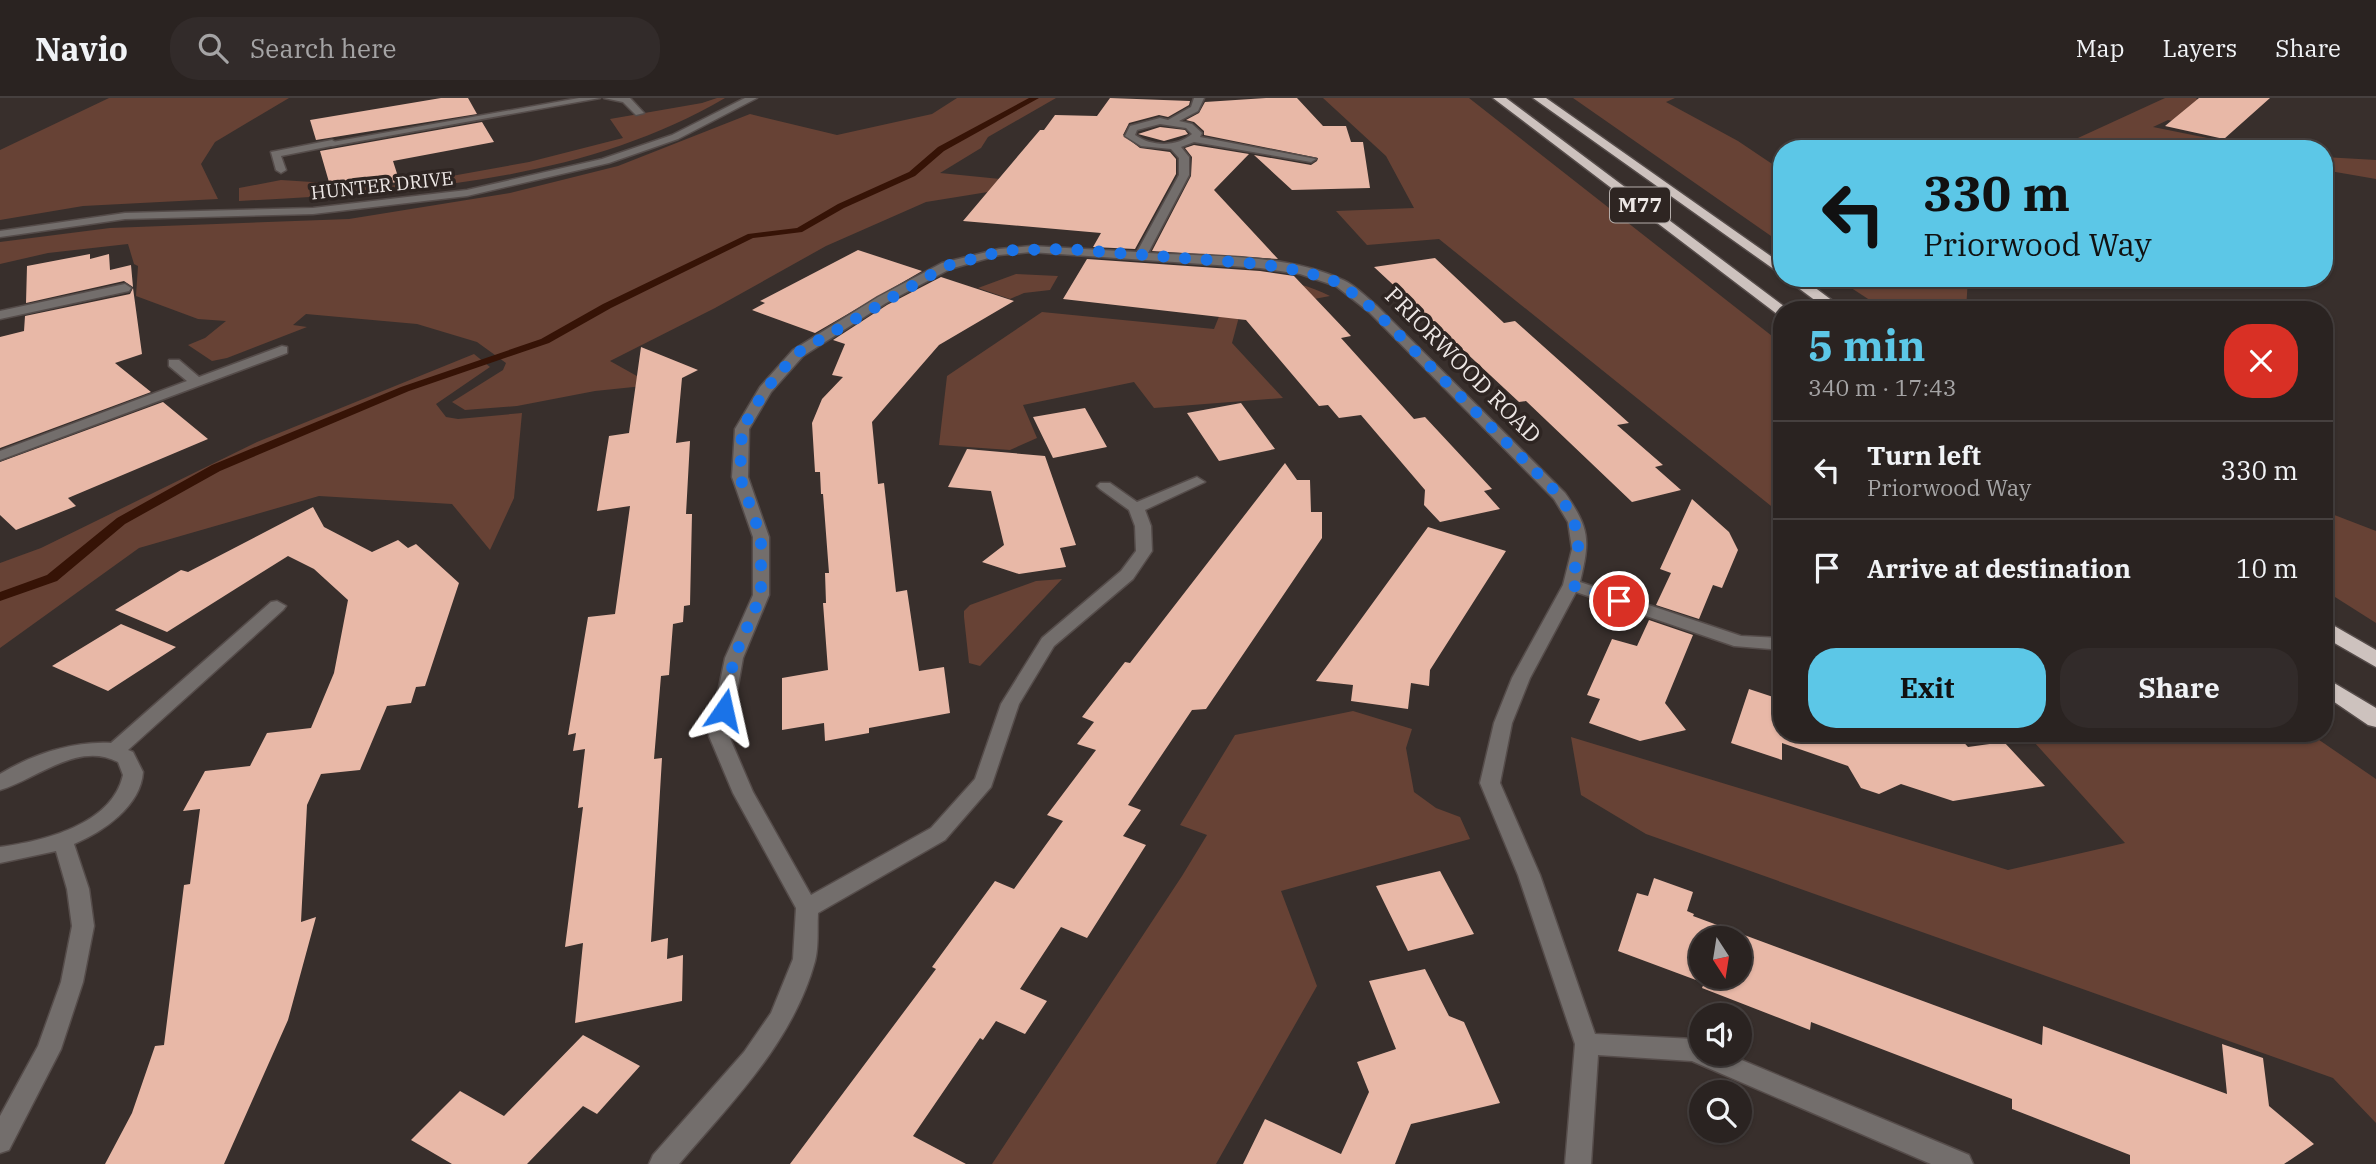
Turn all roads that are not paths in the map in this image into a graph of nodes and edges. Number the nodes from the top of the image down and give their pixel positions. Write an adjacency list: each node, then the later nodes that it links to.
1 (595, 98): 12 (street)
2 (609, 98): 7 (street)
3 (752, 98): 13 (street, HUNTER DRIVE)
4 (1199, 98): 8 (street)
5 (1499, 98): 19 (highway, M77)
6 (1539, 98): 15 (highway, M77)
7 (639, 113)
8 (1171, 122): 9 (street); 10 (street)
9 (1193, 139): 10 (street); 11 (street)
10 (1173, 145): 14 (street)
11 (1311, 159)
12 (281, 170)
13 (0, 233)
14 (1141, 255): 28 (street, PRIORWOOD ROAD); 39 (street, PRIORWOOD ROAD)
15 (1773, 265)
16 (1805, 287): 18 (highway)
17 (125, 288): 20 (street)
18 (1825, 301)
19 (1773, 305)
20 (0, 315)
21 (282, 349): 23 (street)
22 (174, 363): 23 (street)
23 (195, 381): 24 (street)
24 (0, 456)
25 (1197, 482): 27 (street)
26 (1105, 486): 27 (street)
27 (1136, 508): 39 (street)
28 (1571, 585): 31 (street); 40 (street, PRIORWOOD ROAD)
29 (277, 606): 35 (street)
30 (2333, 633): 32 (highway)
31 (1773, 644)
32 (2376, 660)
33 (2333, 690): 34 (highway)
34 (2376, 719)
35 (114, 751): 36 (street); 37 (street)
36 (0, 783)
37 (62, 841): 38 (street); 43 (street)
38 (0, 855)
39 (807, 908): 44 (street)
40 (1587, 1044): 41 (street); 45 (street, PRIORWOOD ROAD)
41 (1689, 1050)
42 (1729, 1066): 46 (street)
43 (0, 1141)
44 (662, 1164)
45 (1578, 1164)
46 (1960, 1164)

